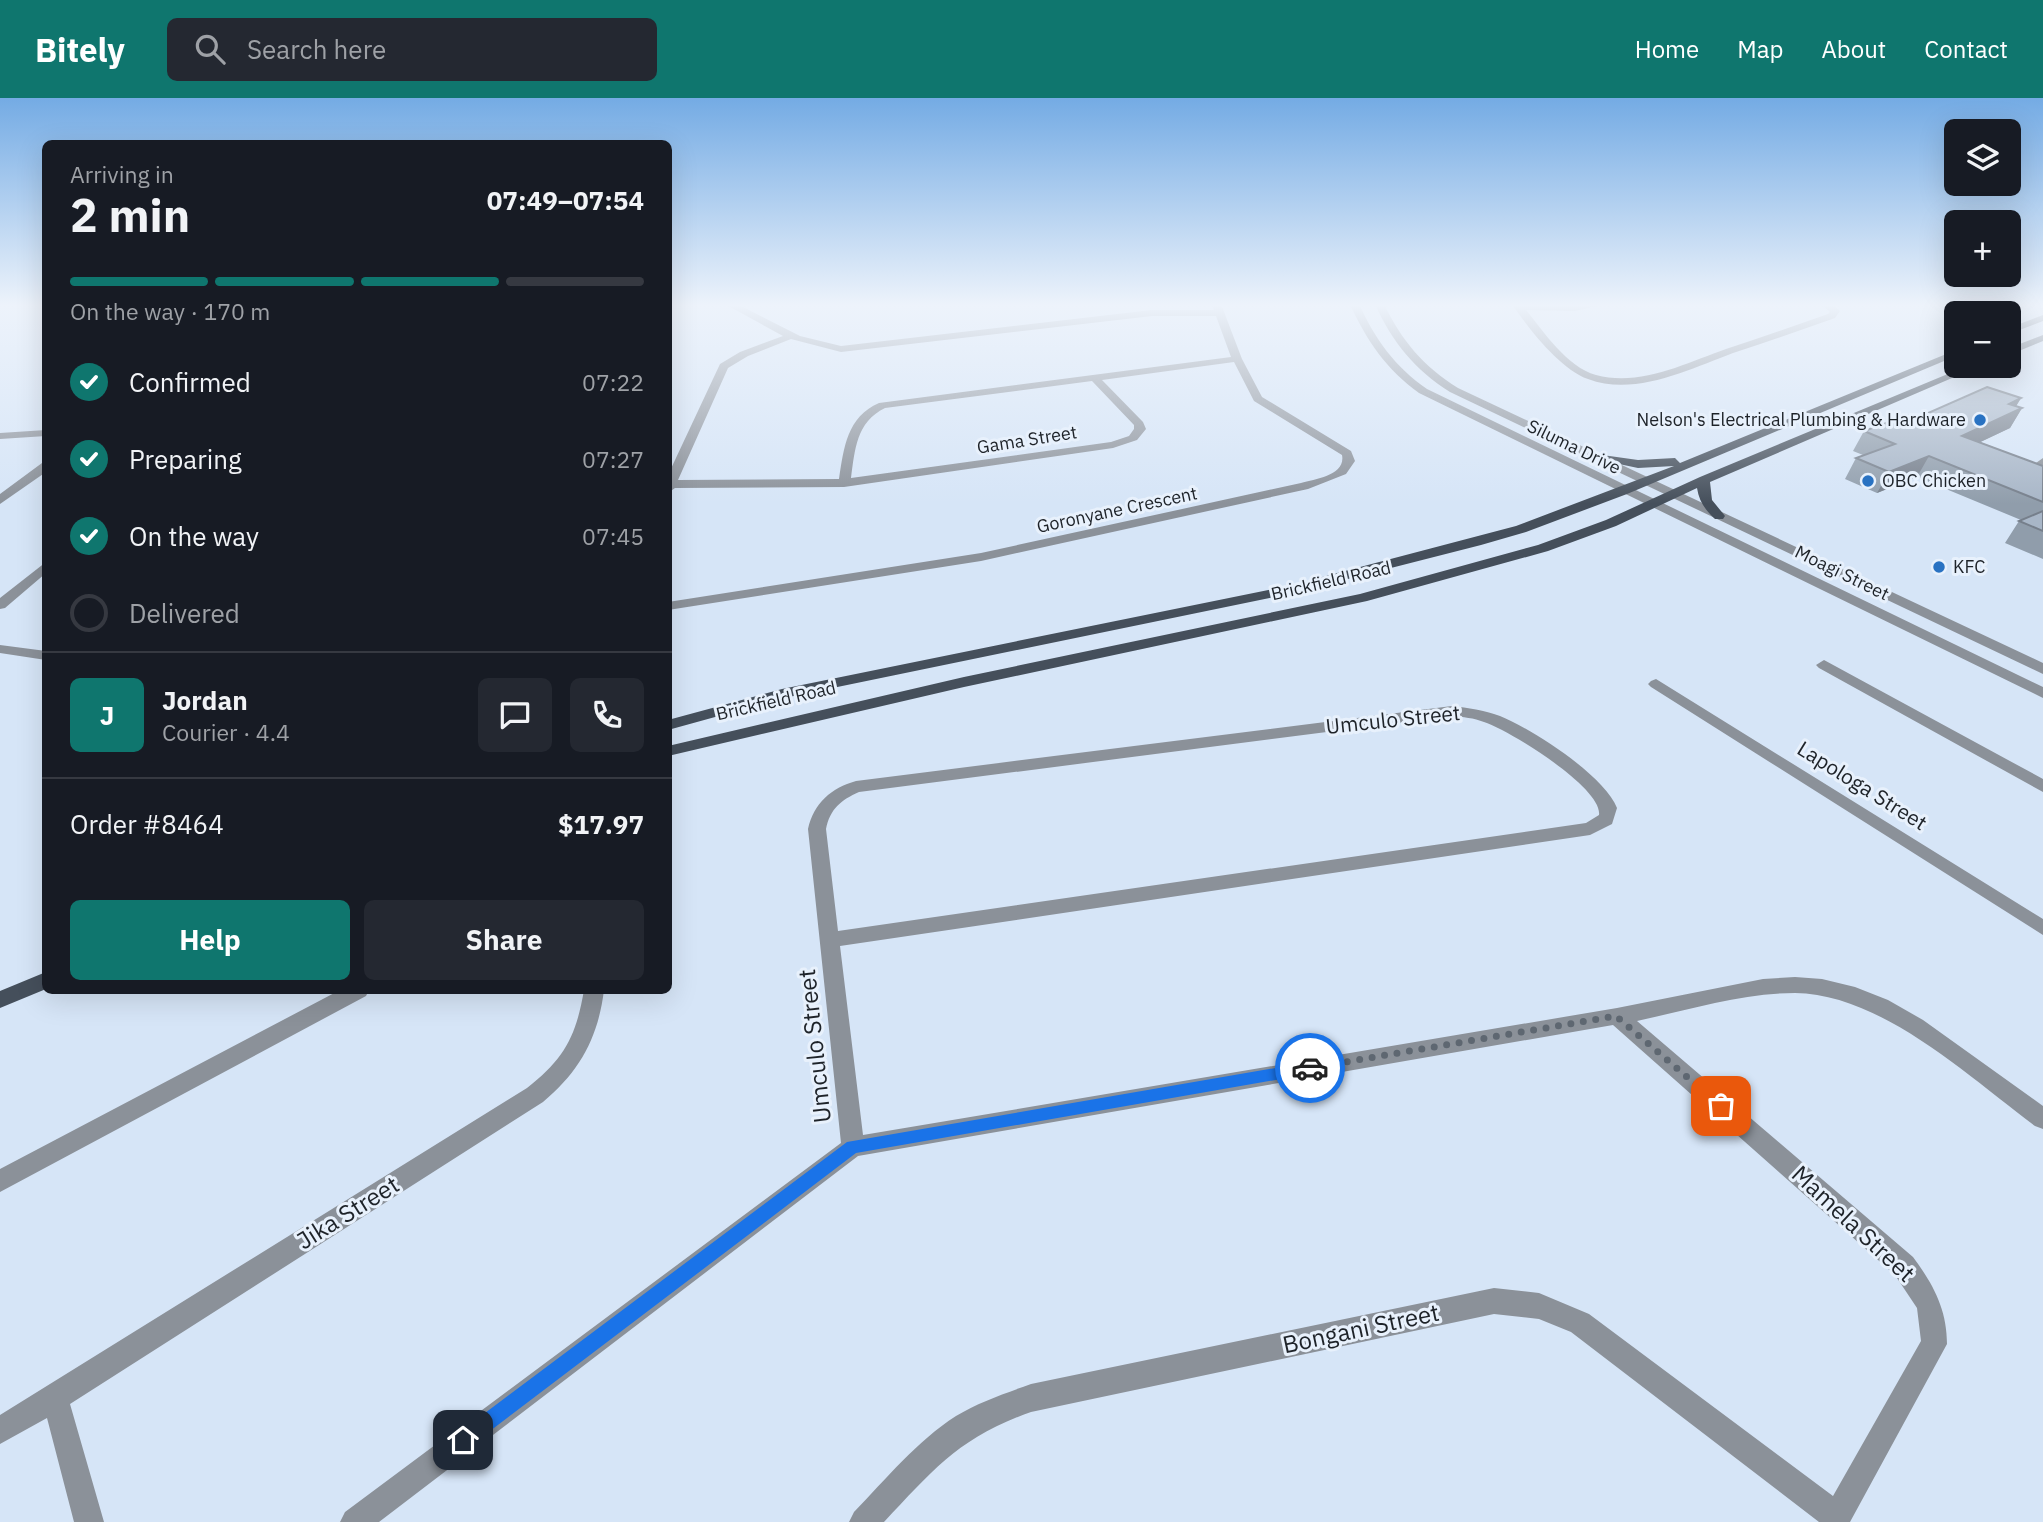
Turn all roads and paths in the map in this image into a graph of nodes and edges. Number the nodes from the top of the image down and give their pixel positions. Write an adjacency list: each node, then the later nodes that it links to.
1 (722, 370): 19 (street)
2 (1141, 370): 9 (street)
3 (1243, 370): 30 (street, Goronyane Crescent)
4 (1397, 370): 23 (street, Siluma Drive)
5 (1424, 370): 13 (street, Siluma Drive)
6 (1579, 370): 7 (street)
7 (1675, 370)
8 (1913, 370): 14 (main road, Brickfield Road)
9 (1094, 376): 20 (street); 20 (street, Gama Street)
10 (1946, 378): 17 (main road, Brickfield Road)
11 (42, 433): 12 (street)
12 (0, 436)
13 (1586, 454): 14 (main road); 18 (street, Siluma Drive)
14 (1699, 458): 18 (main road, Brickfield Road)
15 (2040, 464): 21 (street)
16 (42, 469): 25 (street)
17 (1704, 480): 24 (main road, Brickfield Road); 27 (main road)
18 (1643, 481): 23 (main road, Brickfield Road); 24 (street, Moagi Street)
19 (672, 482)
20 (844, 483): 22 (street, Gama Street)
21 (2043, 483)
22 (672, 486)
23 (1623, 491): 26 (street, Moagi Street); 37 (main road, Brickfield Road)
24 (1674, 495): 26 (main road, Brickfield Road); 27 (street, Moagi Street)
25 (0, 500)
26 (1653, 504): 36 (street, Moagi Street); 38 (main road, Brickfield Road)
27 (1719, 516): 34 (street, Moagi Street)
28 (42, 569): 29 (street)
29 (0, 605)
30 (672, 605)
31 (0, 649): 32 (street)
32 (42, 655)
33 (1825, 665): 39 (street)
34 (2043, 669)
35 (1656, 684): 40 (street, Lapologa Street)
36 (2043, 693)
37 (672, 724)
38 (672, 750)
39 (2043, 786)
40 (2043, 928)
41 (830, 940): 41 (street, Umculo Street); 48 (street, Umculo Street)
42 (42, 982): 45 (main road)
43 (351, 994): 49 (street)
44 (593, 994): 50 (street, Jika Street)
45 (0, 1000)
46 (1616, 1016): 47 (street); 48 (street); 52 (street, Mamela Street)
47 (2043, 1119)
48 (853, 1147): 54 (street)
49 (0, 1181)
50 (55, 1398): 51 (street, Jika Street); 53 (street)
51 (0, 1430)
52 (1835, 1519): 55 (street, Bongani Street)
53 (89, 1522)
54 (355, 1522)
55 (864, 1522)

